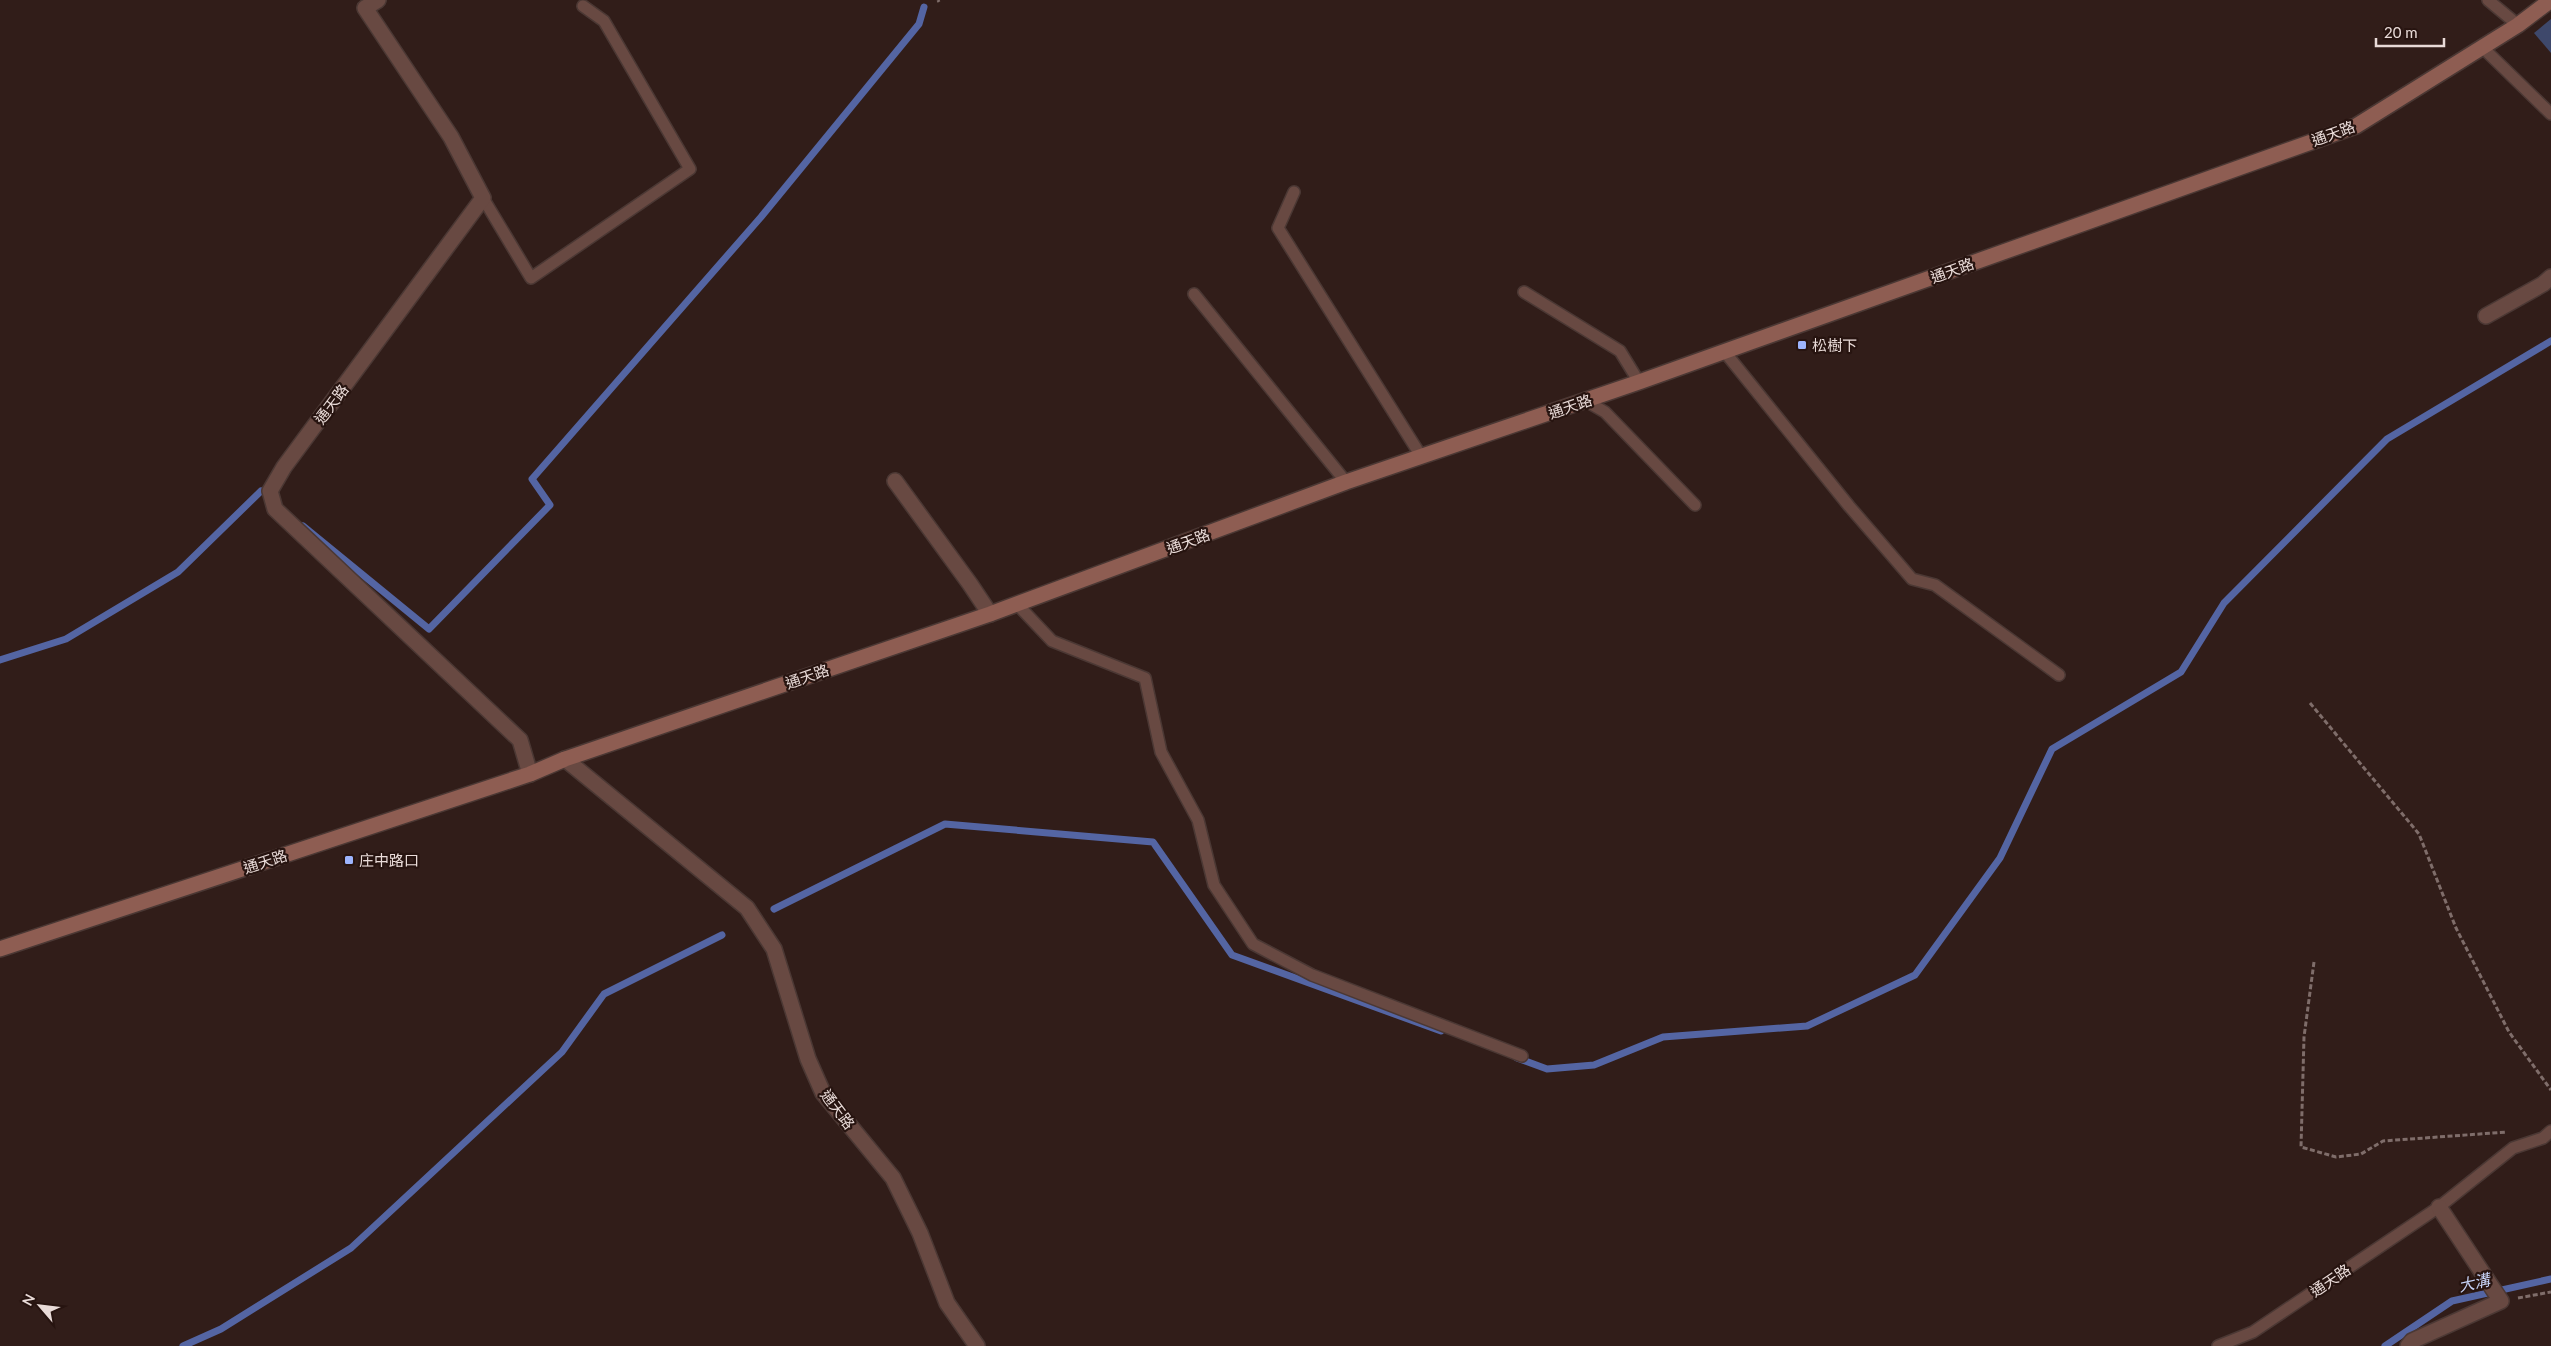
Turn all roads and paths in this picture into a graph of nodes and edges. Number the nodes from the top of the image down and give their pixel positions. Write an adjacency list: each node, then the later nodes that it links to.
1 (378, 0): 9 (street)
2 (2488, 0): 5 (lane)
3 (2550, 0): 5 (street, 通天路)
4 (583, 6): 9 (lane)
5 (2518, 25): 6 (street, 通天路)
6 (2482, 47): 7 (lane); 14 (street, 通天路)
7 (2551, 114)
8 (1294, 192): 17 (lane)
9 (484, 198): 26 (street, 通天路)
10 (2551, 277): 13 (street)
11 (1524, 292): 15 (lane)
12 (1194, 294): 19 (lane)
13 (2486, 316)
14 (1724, 351): 15 (street, 通天路); 23 (lane)
15 (1639, 382): 16 (street, 通天路)
16 (1586, 401): 17 (street, 通天路); 20 (lane)
17 (1422, 456): 19 (street, 通天路)
18 (895, 481): 22 (street)
19 (1346, 482): 21 (street, 通天路)
20 (1695, 505)
21 (1017, 604): 22 (street, 通天路); 29 (lane)
22 (990, 614): 25 (street, 通天路)
23 (2059, 675)
24 (2310, 703): 30 (path)
25 (565, 759): 26 (street, 通天路); 36 (street, 通天路)
26 (530, 774): 27 (street, 通天路)
27 (0, 949)
28 (2314, 962): 32 (path)
29 (1522, 1056)
30 (2551, 1090)
31 (2551, 1131): 32 (lane, 通天路)
32 (2513, 1148): 33 (lane, 通天路)
33 (2439, 1207): 35 (street); 37 (lane, 通天路)
34 (2551, 1292): 35 (path)
35 (2501, 1302): 38 (street)
36 (977, 1346)
37 (2218, 1346)
38 (2408, 1346)

